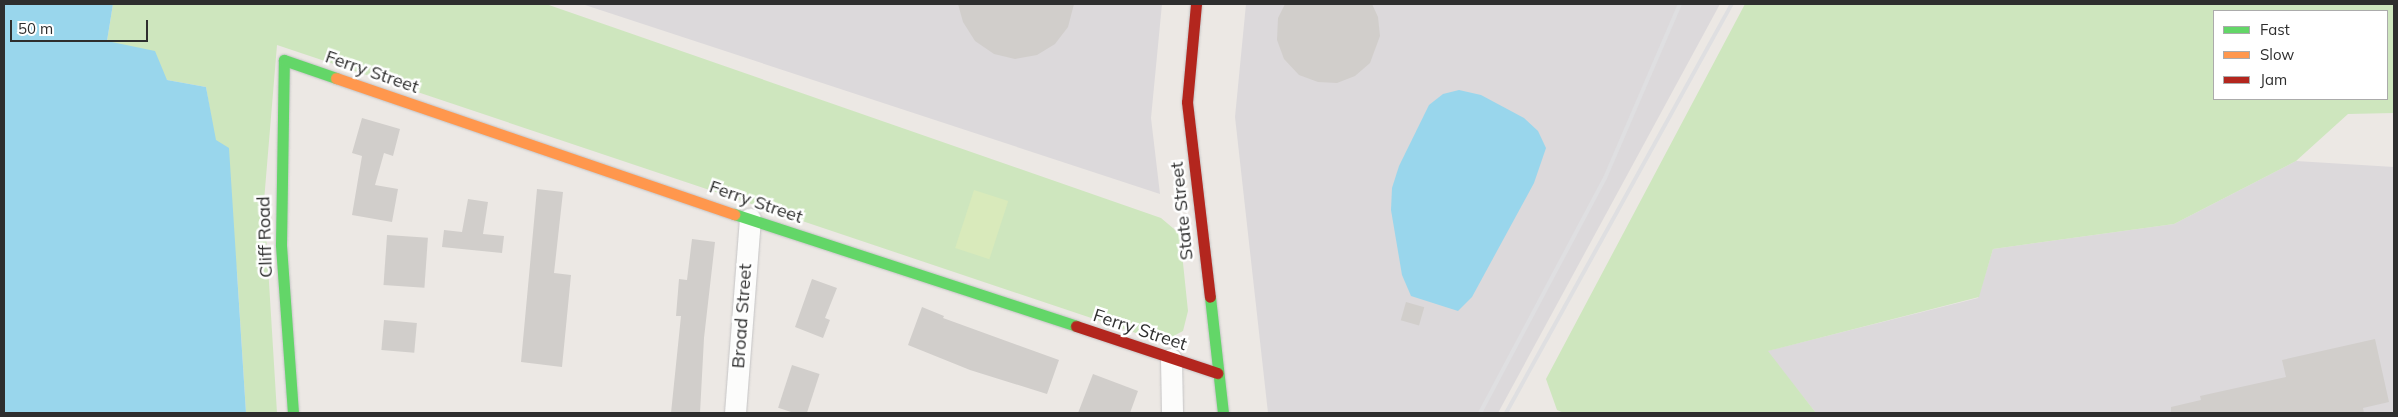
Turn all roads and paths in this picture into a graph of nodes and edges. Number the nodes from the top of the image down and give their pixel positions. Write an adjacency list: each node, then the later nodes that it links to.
1 (1196, 4): 5 (street, State Street)
2 (284, 60): 3 (street, Ferry Street); 6 (street, Cliff Road)
3 (750, 219): 4 (street, Ferry Street); 7 (street, Broad Street)
4 (1171, 359): 5 (street, Ferry Street); 8 (street)
5 (1217, 373): 9 (street, State Street)
6 (293, 413)
7 (735, 413)
8 (1172, 413)
9 (1222, 413)

